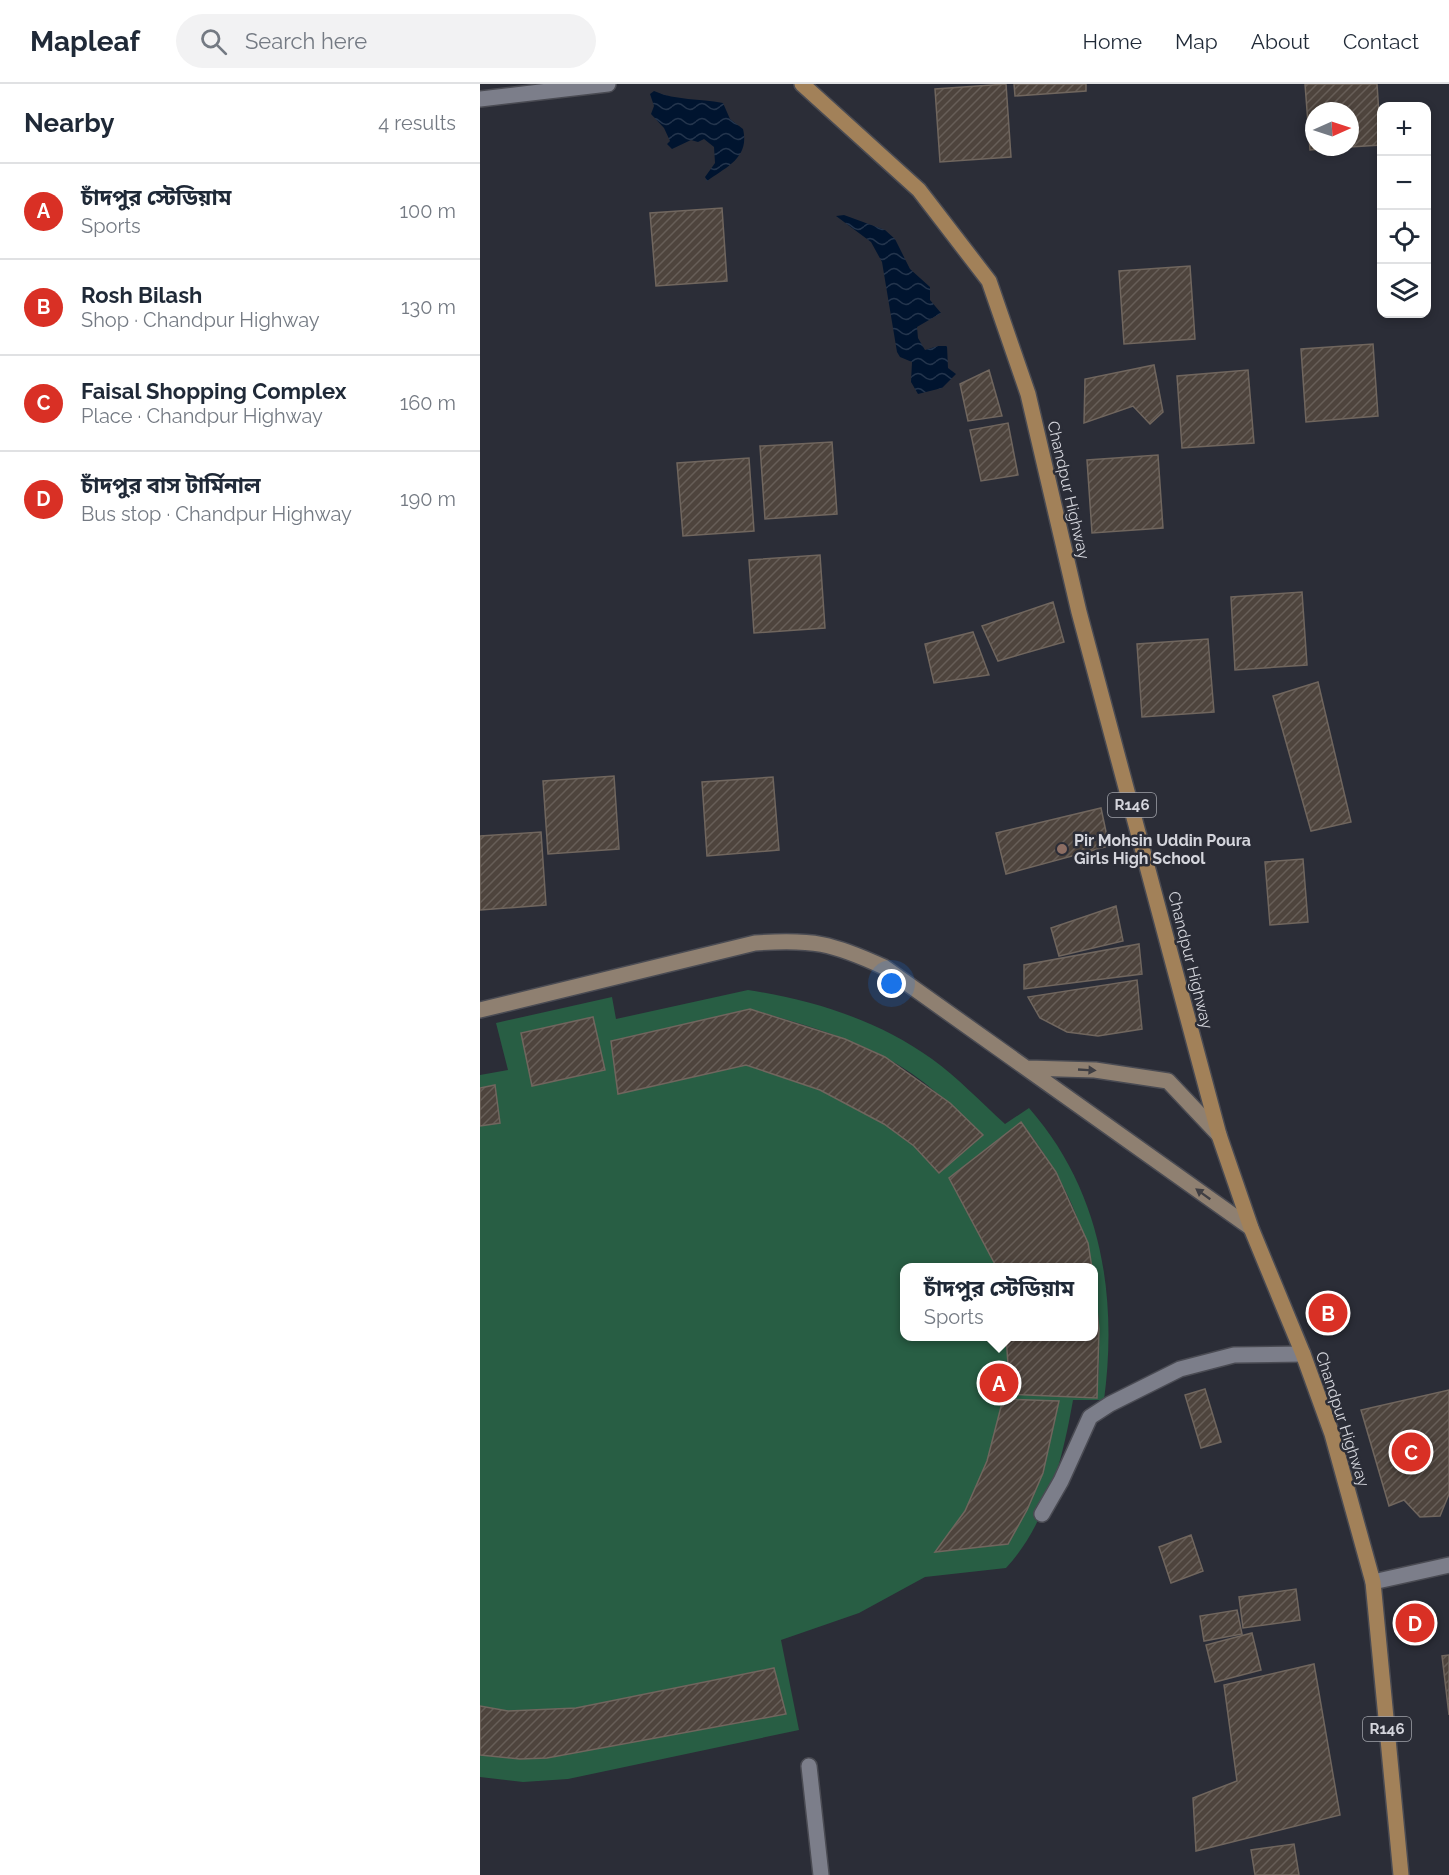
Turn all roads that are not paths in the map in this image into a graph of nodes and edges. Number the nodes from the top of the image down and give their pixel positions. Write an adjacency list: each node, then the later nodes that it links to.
1 (608, 84): 3 (street)
2 (802, 84): 6 (main road, Chandpur Highway / R146)
3 (480, 99)
4 (480, 1010): 5 (street)
5 (1028, 1068): 6 (street, one-way to 6); 7 (street, one-way to 5)
6 (1220, 1135): 7 (main road, Chandpur Highway / R146)
7 (1251, 1228): 8 (main road, Chandpur Highway / R146)
8 (1303, 1354): 9 (street); 11 (main road, Chandpur Highway / R146)
9 (1042, 1514)
10 (1449, 1565): 11 (street)
11 (1373, 1582): 14 (main road, Chandpur Highway / R146)
12 (808, 1766): 13 (street)
13 (821, 1875)
14 (1401, 1875)

